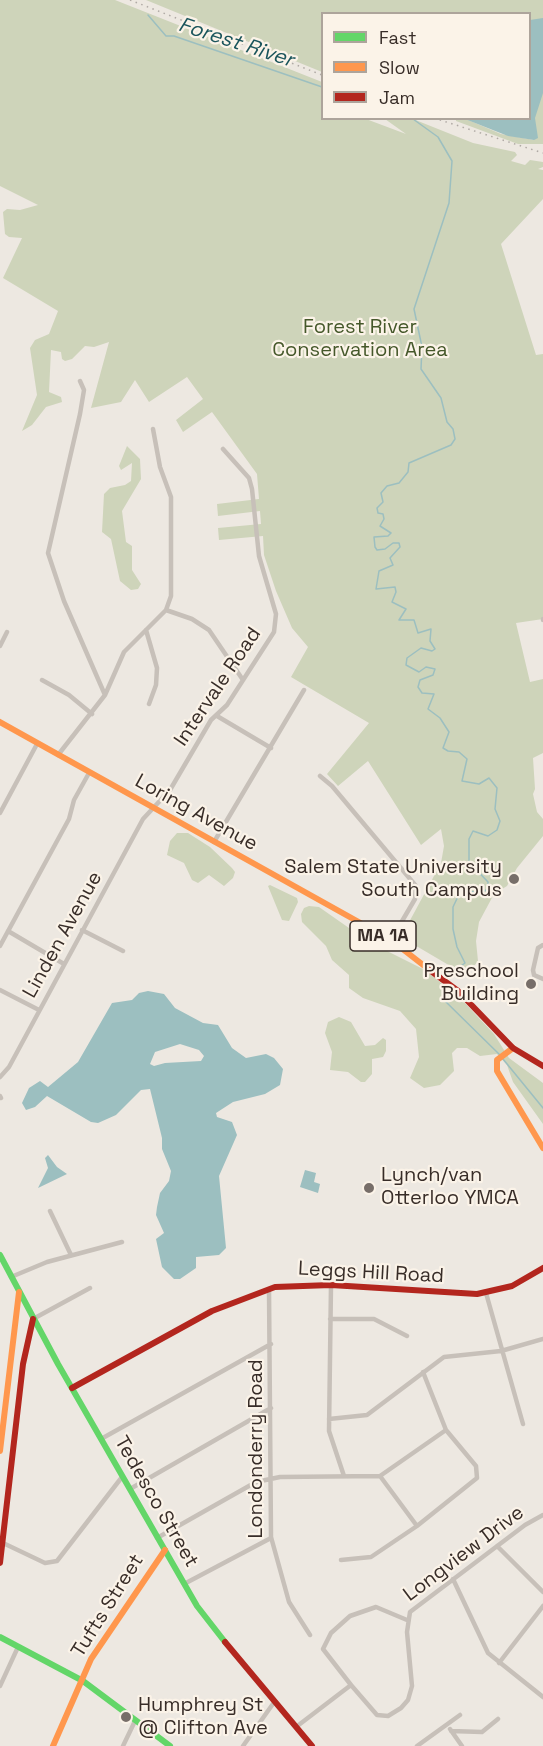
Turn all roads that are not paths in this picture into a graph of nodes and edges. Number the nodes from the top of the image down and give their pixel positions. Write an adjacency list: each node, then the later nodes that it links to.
1 (80, 381): 11 (street)
2 (153, 429): 4 (street)
3 (223, 449): 9 (street, Intervale Road)
4 (166, 610): 5 (street); 9 (street)
5 (146, 630): 11 (street); 12 (street)
6 (7, 632): 7 (street)
7 (0, 646)
8 (42, 680): 13 (street)
9 (243, 680): 14 (street, Intervale Road)
10 (304, 690): 17 (street)
11 (105, 695): 13 (street)
12 (149, 704)
13 (92, 714): 18 (street)
14 (217, 716): 17 (street); 21 (street, Intervale Road)
15 (0, 723): 16 (main road, Loring Avenue / MA 1A)
16 (38, 744): 18 (main road, Loring Avenue / MA 1A); 22 (street)
17 (271, 748): 23 (street)
18 (58, 755): 19 (main road, Loring Avenue / MA 1A)
19 (89, 772): 21 (main road, Loring Avenue / MA 1A); 25 (street)
20 (320, 776): 26 (street)
21 (154, 808): 23 (main road, Loring Avenue / MA 1A); 24 (street, Linden Avenue)
22 (0, 813)
23 (214, 842): 26 (main road, Loring Avenue / MA 1A)
24 (82, 930): 29 (street); 30 (street, Linden Avenue)
25 (8, 931): 28 (street); 30 (street)
26 (391, 940): 34 (main road, Loring Avenue / MA 1A)
27 (543, 945): 31 (street)
28 (0, 946)
29 (123, 951)
30 (64, 964): 33 (street, Linden Avenue)
31 (543, 979)
32 (0, 990): 33 (street)
33 (39, 1010): 36 (street, Linden Avenue)
34 (513, 1048): 35 (main road, Loring Avenue / MA 1A); 37 (main road)
35 (543, 1066)
36 (0, 1077)
37 (543, 1148)
38 (50, 1211): 41 (street)
39 (122, 1242): 41 (street)
40 (0, 1255): 43 (main road, Tedesco Street)
41 (71, 1255): 43 (street)
42 (543, 1268): 48 (main road, Leggs Hill Road)
43 (11, 1276): 47 (main road, Tedesco Street)
44 (331, 1285): 46 (main road, Leggs Hill Road); 48 (main road, Leggs Hill Road); 50 (street)
45 (90, 1288): 49 (street)
46 (269, 1289): 53 (street, Londonderry Road); 56 (main road, Leggs Hill Road)
47 (19, 1292): 49 (main road, Tedesco Street); 57 (main road)
48 (486, 1293): 54 (street)
49 (33, 1319): 56 (main road, Tedesco Street); 58 (main road)
50 (330, 1319): 51 (street); 60 (street)
51 (408, 1336)
52 (543, 1339): 54 (street)
53 (271, 1344): 59 (street, Londonderry Road); 63 (street)
54 (501, 1351): 55 (street); 61 (street)
55 (423, 1372): 60 (street); 62 (street)
56 (72, 1388): 63 (main road, Tedesco Street)
57 (6, 1390): 58 (street); 64 (main road)
58 (20, 1392): 70 (main road)
59 (272, 1408): 68 (street, Londonderry Road); 69 (street)
60 (329, 1419): 65 (street)
61 (523, 1424)
62 (446, 1430): 66 (street); 72 (street)
63 (101, 1439): 67 (main road, Tedesco Street)
64 (0, 1451)
65 (344, 1476): 66 (street); 68 (street)
66 (380, 1476): 72 (street)
67 (122, 1477): 69 (main road, Tedesco Street); 75 (street)
68 (271, 1478): 73 (street); 74 (street, Londonderry Road)
69 (130, 1489): 73 (main road, Tedesco Street)
70 (3, 1513): 75 (main road)
71 (543, 1515): 76 (street, Longview Drive)
72 (417, 1526): 78 (street)
73 (157, 1538): 77 (main road, Tedesco Street)
74 (271, 1539): 81 (street); 85 (street, Londonderry Road)
75 (3, 1542): 79 (main road)
76 (497, 1546): 80 (street, Longview Drive); 82 (street)
77 (165, 1550): 81 (main road, Tedesco Street); 89 (main road, Tufts Street)
78 (341, 1560)
79 (0, 1563)
80 (453, 1579): 84 (street, Longview Drive); 88 (street)
81 (184, 1584): 93 (main road, Tedesco Street)
82 (543, 1592)
83 (543, 1606): 88 (street)
84 (407, 1620): 90 (street, Longview Drive); 90 (street, Longview Drive)
85 (310, 1635)
86 (0, 1637): 87 (main road)
87 (18, 1647): 89 (main road); 91 (street)
88 (499, 1663): 92 (street)
89 (83, 1682): 96 (main road); 100 (main road, Tufts Street)
90 (351, 1685): 98 (street)
91 (0, 1686)
92 (543, 1696)
93 (275, 1701): 98 (main road, Tedesco Street); 103 (street)
94 (460, 1715): 97 (street)
95 (498, 1719): 99 (street)
96 (135, 1721): 101 (street); 102 (main road)
97 (447, 1725): 99 (street); 105 (street)
98 (296, 1727): 104 (main road, Tedesco Street)
99 (451, 1731): 106 (street)
100 (53, 1746)
101 (123, 1746)
102 (170, 1746)
103 (243, 1746)
104 (312, 1746)
105 (417, 1746)
106 (462, 1746)

